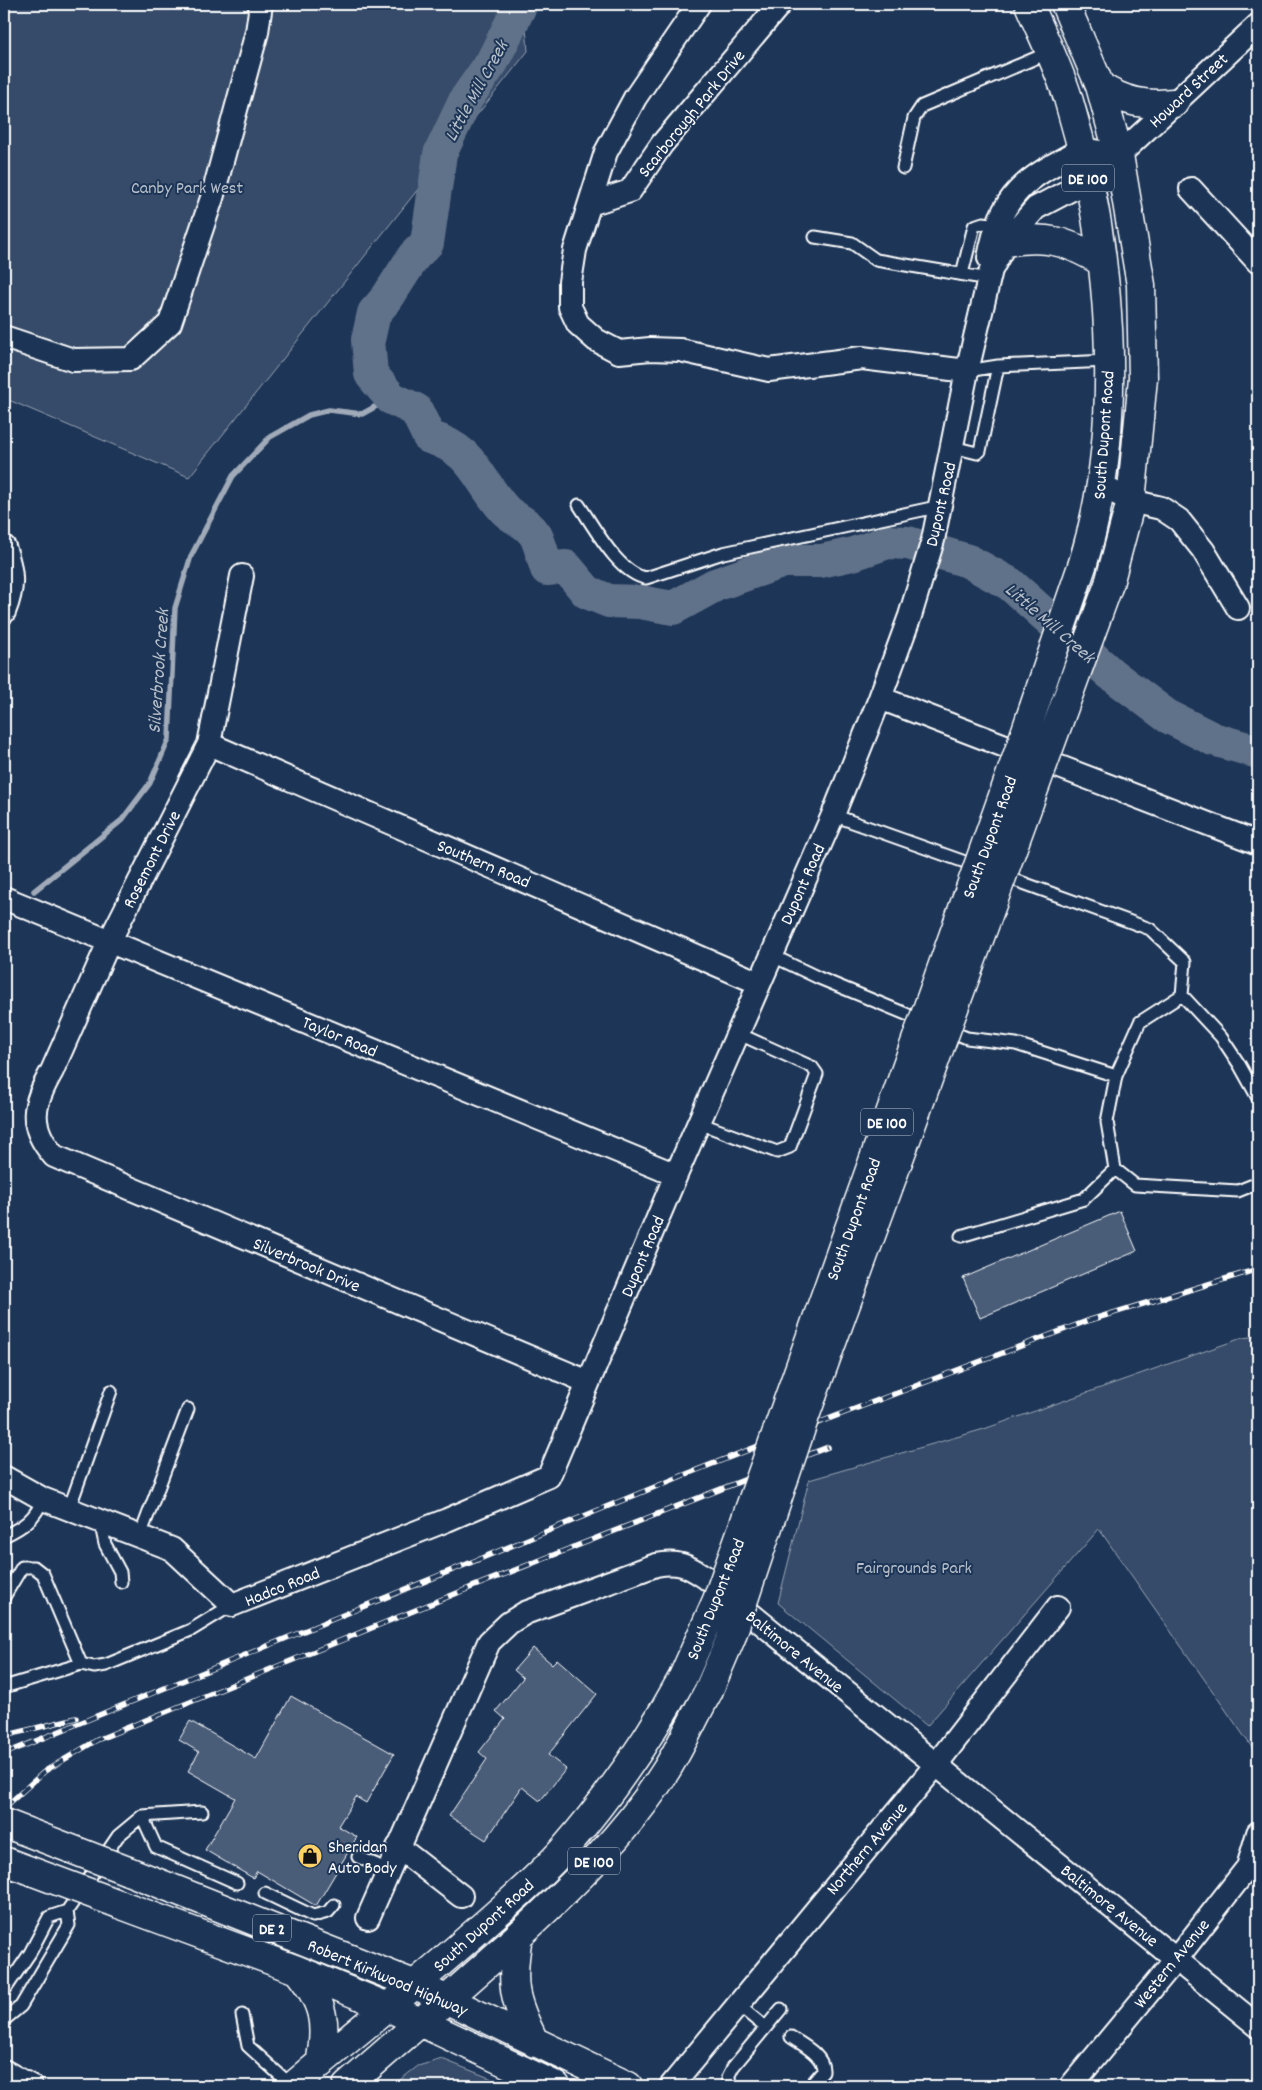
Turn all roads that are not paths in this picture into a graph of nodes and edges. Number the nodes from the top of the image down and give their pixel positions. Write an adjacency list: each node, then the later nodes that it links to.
1 (262, 4): 22 (street)
2 (699, 4): 15 (street)
3 (780, 4): 15 (street, Scarborough Park Drive)
4 (1029, 4): 7 (main road, South Dupont Road / DE 100)
5 (1065, 4): 8 (main road, South Dupont Road / DE 100)
6 (1258, 25): 9 (street, Howard Street)
7 (1050, 52): 10 (main road, South Dupont Road / DE 100); 12 (lane)
8 (1100, 86): 9 (main road); 11 (main road, South Dupont Road / DE 100)
9 (1174, 102): 11 (street, Howard Street)
10 (1082, 149): 11 (street); 13 (main road, South Dupont Road / DE 100); 16 (street, Dupont Road)
11 (1119, 155): 13 (street, Dupont Road); 28 (main road, South Dupont Road / DE 100)
12 (904, 168)
13 (1089, 180): 16 (street, Dupont Road); 18 (main road, South Dupont Road / DE 100)
14 (1191, 189): 19 (street)
15 (590, 204): 25 (street)
16 (1002, 233): 18 (main road); 20 (lane); 21 (street, Dupont Road)
17 (815, 237): 20 (lane)
18 (1102, 262): 23 (main road, South Dupont Road / DE 100)
19 (1258, 262)
20 (962, 274): 21 (lane)
21 (990, 274): 25 (street, Dupont Road)
22 (4, 337)
23 (1108, 361): 24 (lane); 27 (main road, South Dupont Road / DE 100)
24 (998, 366): 25 (lane); 26 (lane)
25 (967, 372): 26 (street, Dupont Road)
26 (953, 447): 30 (street, Dupont Road)
27 (1102, 486): 28 (street); 87 (main road, South Dupont Road / DE 100, bridge)
28 (1131, 501): 33 (street); 84 (main road, South Dupont Road / DE 100, bridge)
29 (579, 505): 30 (lane)
30 (941, 506): 35 (street, Dupont Road)
31 (4, 547): 34 (street)
32 (242, 576): 36 (street, Rosemont Drive)
33 (1238, 608)
34 (4, 612)
35 (880, 698): 37 (street, Dupont Road); 38 (street)
36 (209, 744): 40 (street, Rosemont Drive); 42 (street, Southern Road)
37 (833, 814): 41 (street, Dupont Road); 43 (lane)
38 (1258, 843)
39 (4, 898): 40 (street, Taylor Road)
40 (110, 940): 48 (street, Rosemont Drive); 50 (street, Taylor Road)
41 (771, 955): 42 (street, Dupont Road); 45 (lane)
42 (759, 983): 44 (street, Dupont Road)
43 (1182, 995): 45 (lane); 46 (lane)
44 (738, 1033): 47 (street, Dupont Road); 47 (lane)
45 (1116, 1076): 49 (lane)
46 (1258, 1098)
47 (698, 1122): 50 (street, Dupont Road)
48 (38, 1132): 53 (street, Silverbrook Drive)
49 (1116, 1169): 51 (lane); 52 (lane)
50 (676, 1176): 53 (street, Dupont Road)
51 (1258, 1183)
52 (961, 1236)
53 (588, 1382): 56 (street, Dupont Road)
54 (111, 1391): 59 (lane)
55 (188, 1409): 62 (lane)
56 (549, 1476): 65 (street, Hadco Road)
57 (4, 1477): 58 (street, Hadco Road)
58 (43, 1499): 59 (street, Hadco Road); 61 (lane)
59 (69, 1509): 60 (street, Hadco Road)
60 (100, 1521): 62 (street, Hadco Road); 63 (lane)
61 (4, 1536)
62 (140, 1536): 65 (street, Hadco Road)
63 (121, 1582)
64 (4, 1597): 67 (lane)
65 (232, 1605): 67 (lane)
66 (1058, 1607): 69 (street, Northern Avenue)
67 (81, 1664): 68 (lane)
68 (4, 1687)
69 (935, 1766): 74 (street, Baltimore Avenue); 85 (street, Baltimore Avenue); 90 (street, Northern Avenue)
70 (202, 1812): 71 (lane)
71 (142, 1816): 78 (lane); 82 (lane)
72 (4, 1823): 87 (main road, Robert Kirkwood Highway / DE 2, bridge)
73 (1258, 1833): 85 (street, Western Avenue)
74 (398, 1847): 77 (street, Baltimore Avenue); 80 (street)
75 (358, 1857): 77 (lane)
76 (4, 1861): 86 (main road, Robert Kirkwood Highway / DE 2, bridge)
77 (389, 1870): 83 (street, Baltimore Avenue)
78 (237, 1883)
79 (265, 1893): 81 (lane)
80 (461, 1896)
81 (334, 1905)
82 (66, 1911): 88 (lane); 94 (lane)
83 (368, 1918)
84 (518, 1936): 89 (main road, South Dupont Road / DE 100); 99 (main road)
85 (1176, 1958): 96 (street, Baltimore Avenue); 110 (street, Western Avenue)
86 (297, 1970): 91 (main road, Robert Kirkwood Highway / DE 2); 100 (main road)
87 (416, 1985): 89 (main road, Robert Kirkwood Highway / DE 2); 91 (main road, South Dupont Road / DE 100)
88 (4, 1991)
89 (445, 2000): 95 (main road, South Dupont Road / DE 100); 99 (main road, Robert Kirkwood Highway / DE 2)
90 (737, 2004): 97 (lane); 107 (street, Northern Avenue)
91 (388, 2007): 95 (main road, Robert Kirkwood Highway / DE 2); 100 (main road, South Dupont Road / DE 100)
92 (781, 2009): 97 (lane)
93 (242, 2015): 103 (lane)
94 (4, 2020)
95 (420, 2023): 104 (main road, South Dupont Road / DE 100); 105 (main road, Robert Kirkwood Highway / DE 2)
96 (1258, 2026)
97 (765, 2027): 108 (lane)
98 (791, 2037): 109 (lane)
99 (535, 2043): 106 (main road, Robert Kirkwood Highway / DE 2)
100 (320, 2064): 103 (main road, South Dupont Road / DE 100)
101 (4, 2070): 102 (street)
102 (31, 2086)
103 (293, 2086)
104 (347, 2086)
105 (556, 2086)
106 (628, 2086)
107 (670, 2086)
108 (733, 2086)
109 (810, 2086)
110 (1071, 2086)

